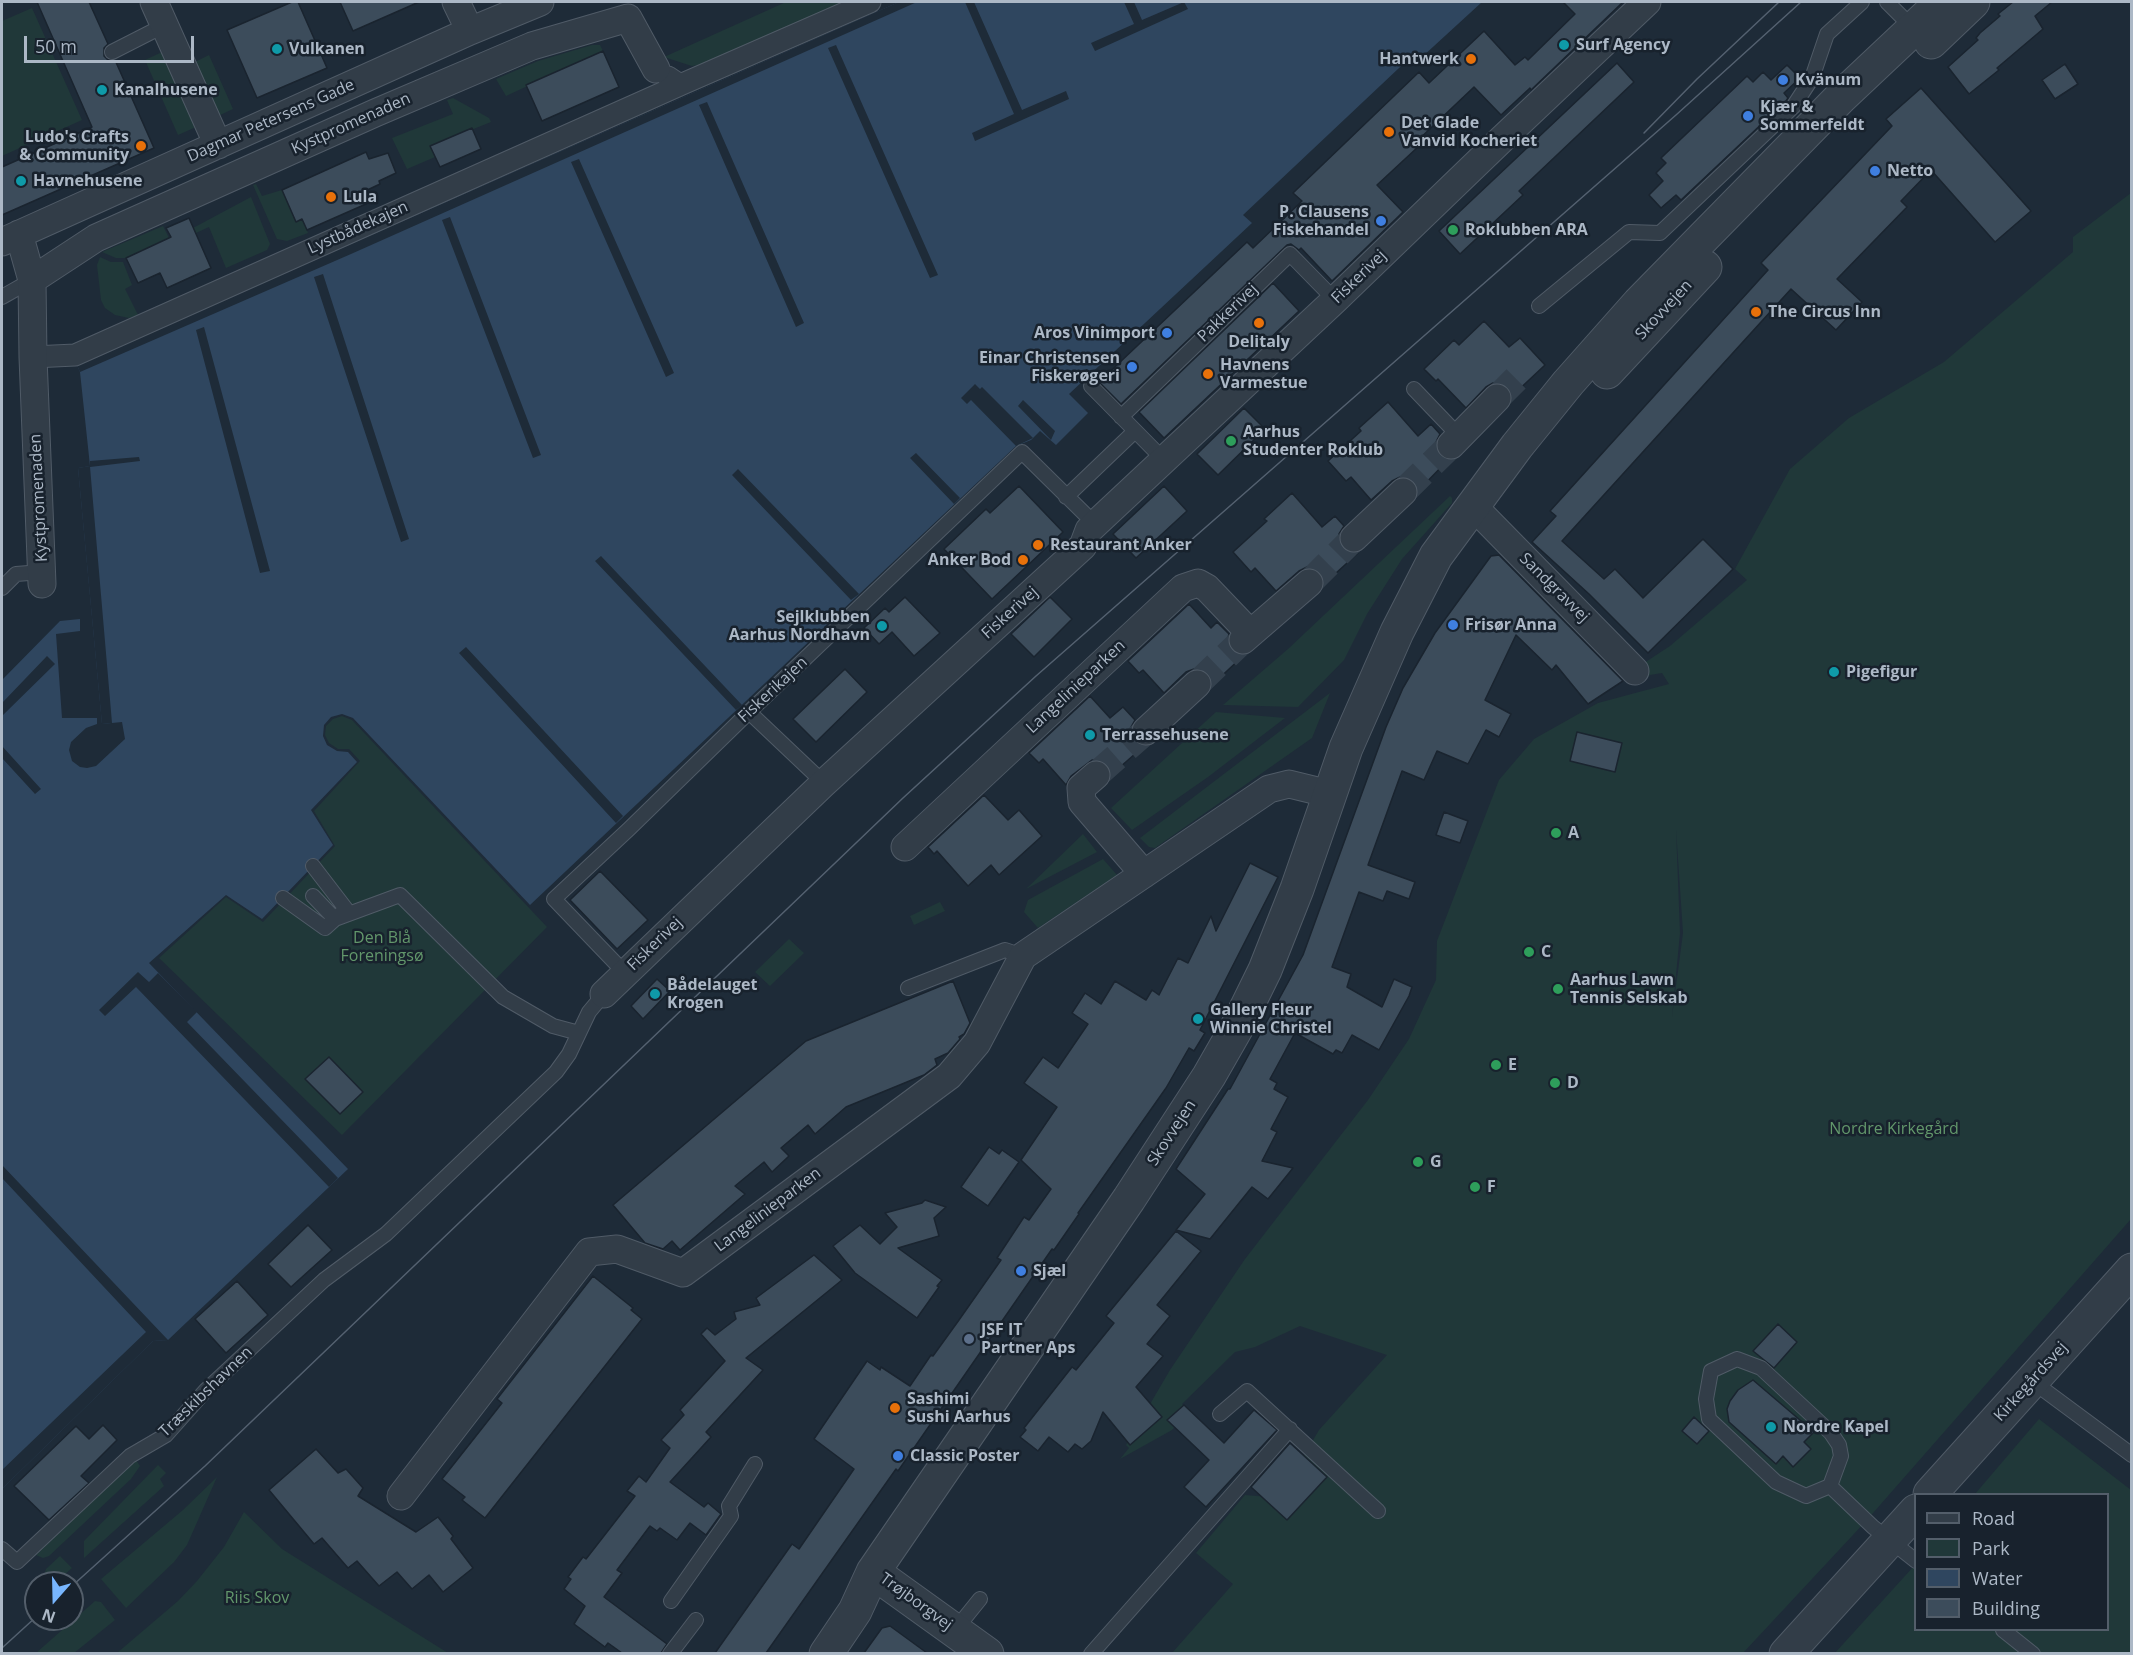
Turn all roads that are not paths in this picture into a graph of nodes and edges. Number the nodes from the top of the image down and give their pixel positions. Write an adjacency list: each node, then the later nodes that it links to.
1 (456, 2): 10 (street)
2 (540, 2): 10 (street, Dagmar Petersens Gade)
3 (870, 2): 14 (street, Lystbådekajen)
4 (1647, 2): 19 (street, Fiskerivej)
5 (1862, 2): 20 (lane)
6 (1887, 2): 11 (lane)
7 (1942, 2): 11 (street, Skovvejen)
8 (1973, 2): 11 (street, Skovvejen)
9 (159, 14): 12 (lane); 15 (street)
10 (470, 31): 15 (street, Dagmar Petersens Gade)
11 (1921, 37): 31 (street, Skovvejen)
12 (112, 52)
13 (656, 69): 14 (street); 17 (street, Kystpromenaden)
14 (680, 85): 21 (street, Lystbådekajen)
15 (218, 145): 16 (street, Dagmar Petersens Gade)
16 (10, 238): 17 (street, Kystpromenaden)
17 (32, 280): 18 (lane); 21 (street, Kystpromenaden)
18 (2, 297)
19 (1335, 300): 25 (lane, Pakkerivej); 28 (street, Fiskerivej)
20 (1539, 306)
21 (33, 357): 34 (street, Kystpromenaden)
22 (1091, 386): 25 (lane)
23 (1414, 388): 27 (lane)
24 (1497, 398): 27 (street)
25 (1121, 417): 26 (lane)
26 (1135, 431): 28 (lane); 30 (lane)
27 (1455, 440)
28 (1164, 460): 32 (street, Fiskerivej)
29 (1403, 492): 33 (street)
30 (1066, 497): 32 (lane, Fiskerikajen); 39 (lane, Fiskerikajen)
31 (1480, 513): 37 (street, Sandgravvej); 43 (street, Skovvejen)
32 (1095, 524): 42 (street, Fiskerivej)
33 (1354, 538)
34 (42, 578): 36 (lane, Kystpromenaden)
35 (1309, 583): 44 (street, Langelinieparken)
36 (2, 588)
37 (1635, 671)
38 (1197, 684): 40 (street)
39 (749, 712): 42 (lane); 51 (lane, Fiskerikajen)
40 (1146, 731)
41 (1096, 775): 45 (street)
42 (824, 783): 51 (street, Fiskerivej)
43 (1330, 794): 45 (street, Langelinieparken); 70 (street, Skovvejen)
44 (905, 847)
45 (1137, 865): 50 (street, Langelinieparken)
46 (313, 866): 49 (lane)
47 (313, 896): 49 (lane)
48 (283, 898): 49 (lane)
49 (335, 919): 54 (lane)
50 (1023, 956): 52 (lane); 64 (street, Langelinieparken)
51 (625, 973): 53 (street, Fiskerivej)
52 (908, 988)
53 (604, 994): 54 (lane, Fiskerivej)
54 (579, 1033): 55 (lane, Fiskerivej)
55 (386, 1234): 68 (lane, Træskibshavnen)
56 (2132, 1270): 57 (street, Kirkegårdsvej)
57 (2032, 1381): 60 (lane); 63 (street, Kirkegårdsvej)
58 (1220, 1414): 59 (lane)
59 (1290, 1429): 65 (lane); 80 (lane)
60 (2132, 1455)
61 (755, 1464): 72 (lane)
62 (1830, 1486): 62 (lane); 67 (lane)
63 (1931, 1493)
64 (401, 1496)
65 (1378, 1511)
66 (1914, 1513): 67 (street)
67 (1889, 1540): 69 (lane); 81 (street)
68 (2, 1549)
69 (1914, 1559)
70 (873, 1572): 74 (street, Trøjborgvej); 77 (street); 78 (street)
71 (980, 1599): 74 (lane)
72 (671, 1601)
73 (696, 1620): 76 (lane)
74 (955, 1630): 79 (street, Trøjborgvej)
75 (2006, 1631): 82 (lane)
76 (670, 1653)
77 (802, 1653)
78 (826, 1653)
79 (987, 1653)
80 (1092, 1653)
81 (1786, 1653)
82 (2033, 1653)

